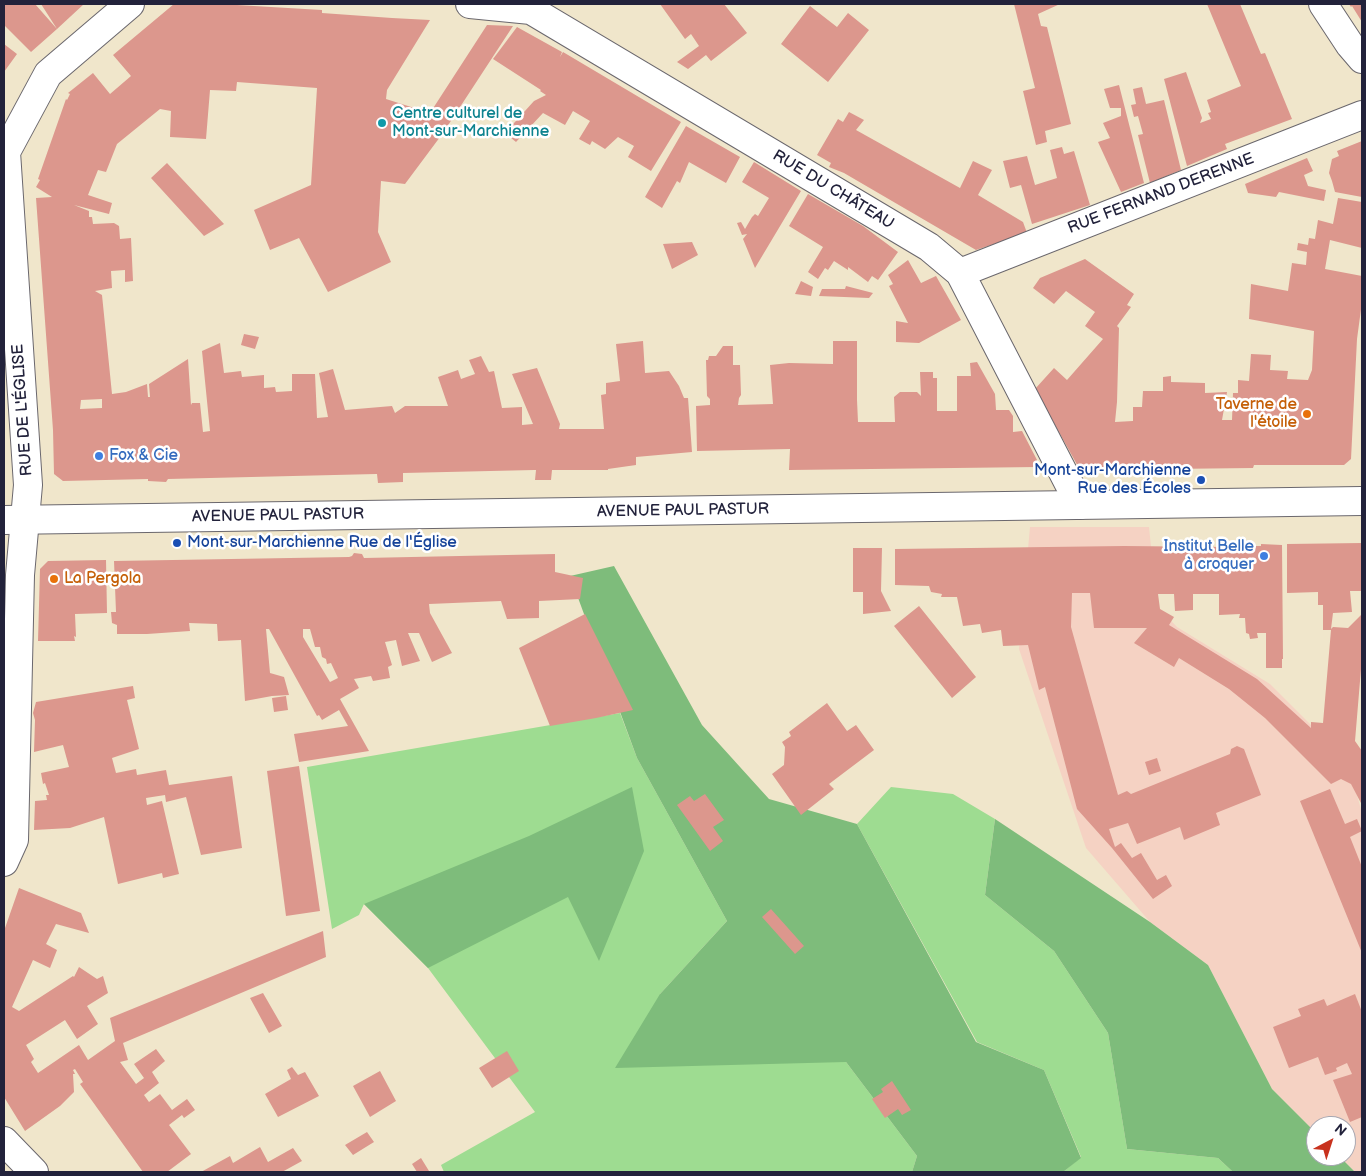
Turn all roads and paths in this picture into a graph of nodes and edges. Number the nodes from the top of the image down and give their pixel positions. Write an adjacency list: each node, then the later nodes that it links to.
1 (130, 4): 6 (street)
2 (470, 4): 7 (street, RUE DU CHÂTEAU)
3 (1323, 4): 4 (street)
4 (1362, 59)
5 (1362, 115): 7 (street, RUE FERNAND DERENNE)
6 (5, 151): 10 (street, RUE DE L'ÉGLISE)
7 (960, 273): 9 (street, RUE DU CHÂTEAU)
8 (1362, 501): 9 (street, AVENUE PAUL PASTUR)
9 (1080, 505): 10 (street, AVENUE PAUL PASTUR)
10 (14, 520): 11 (street, RUE DE L'ÉGLISE)
11 (4, 862)
12 (4, 1141): 13 (street)
13 (34, 1172)

